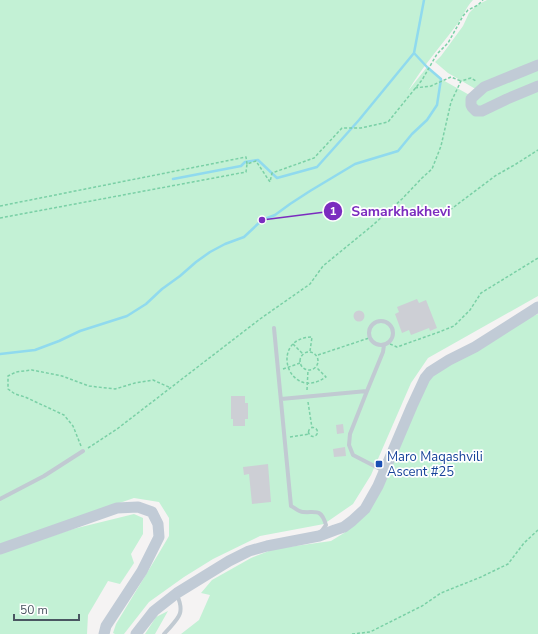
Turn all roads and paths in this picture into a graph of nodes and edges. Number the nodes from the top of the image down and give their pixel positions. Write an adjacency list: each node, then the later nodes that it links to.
1 (483, 0): 6 (path)
2 (538, 65): 5 (main road)
3 (462, 81): 5 (path); 6 (path); 25 (path)
4 (538, 86): 5 (main road)
5 (484, 87)
6 (415, 88): 8 (path)
7 (538, 150): 10 (path)
8 (247, 164): 9 (path); 11 (path)
9 (0, 206)
10 (450, 210)
11 (0, 218)
12 (538, 258): 17 (path)
13 (538, 307): 31 (main road)
14 (274, 328): 24 (lane)
15 (369, 338): 17 (lane); 17 (lane); 20 (path)
16 (293, 344): 18 (path); 19 (path); 22 (path)
17 (386, 345): 26 (lane)
18 (310, 351): 19 (path); 20 (path)
19 (303, 354): 21 (path)
20 (317, 356): 23 (path)
21 (300, 363): 22 (path); 23 (path)
22 (288, 367): 23 (path); 24 (path)
23 (316, 367)
24 (278, 371): 27 (lane)
25 (171, 388): 30 (path); 30 (path)
26 (367, 391): 27 (lane); 31 (lane)
27 (281, 398): 29 (lane)
28 (310, 434): 28 (path); 29 (path)
29 (284, 438): 34 (lane)
30 (83, 451): 32 (lane)
31 (384, 471): 34 (main road)
32 (0, 499)
33 (538, 530): 40 (path)
34 (319, 536): 36 (main road)
35 (0, 549): 37 (main road)
36 (177, 593): 38 (main road); 39 (lane)
37 (104, 634)
38 (136, 634)
39 (164, 634)
40 (352, 634)

